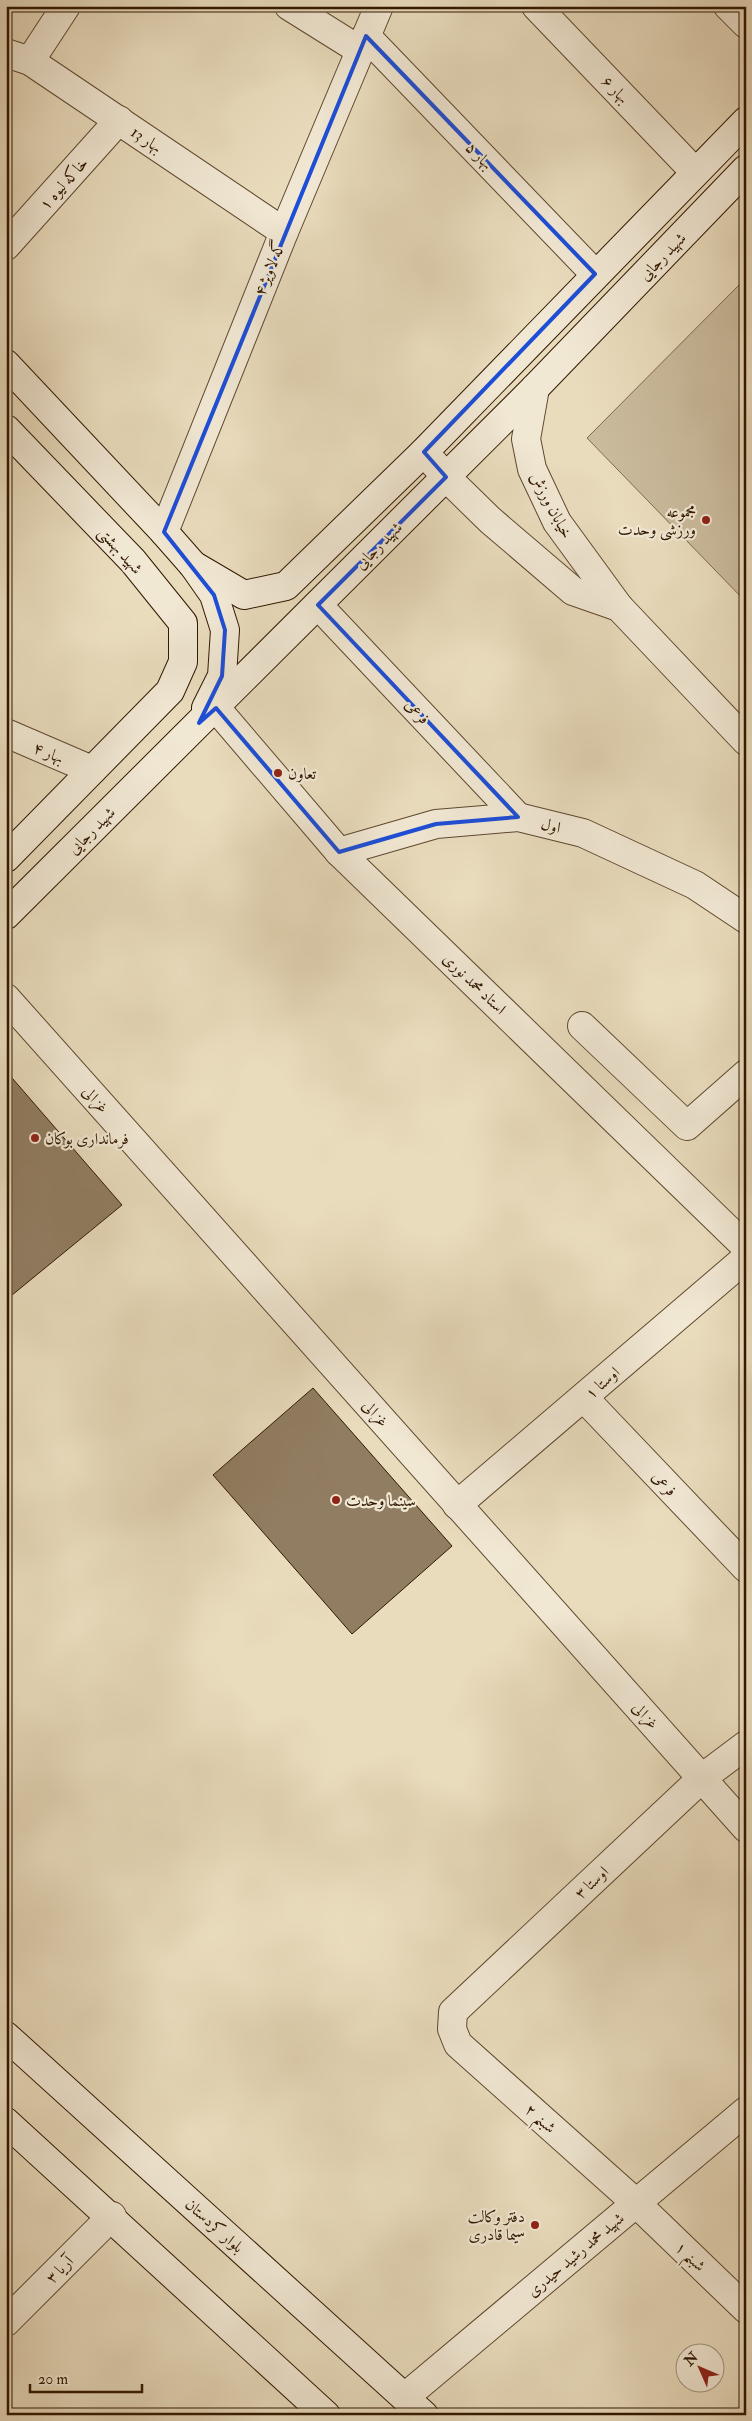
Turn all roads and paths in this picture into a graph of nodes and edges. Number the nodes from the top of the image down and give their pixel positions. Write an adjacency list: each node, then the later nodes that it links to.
1 (66, 6): 8 (street)
2 (289, 6): 7 (street, بهار ۵)
3 (379, 6): 7 (street, گه لاویژ ۴)
4 (536, 6): 12 (street, بهار ۶)
5 (728, 6): 6 (street)
6 (746, 24)
7 (363, 43): 13 (street, گه لاویژ ۴); 15 (street, بهار ۵)
8 (18, 57): 9 (street, بهار 13)
9 (120, 120): 13 (street, بهار 13); 14 (street, خاکه لیوه ۱)
10 (746, 121): 12 (street)
11 (746, 169): 17 (street, شهید رجایی)
12 (695, 172): 15 (street)
13 (284, 232): 21 (street, گه لاویژ ۴)
14 (6, 246)
15 (595, 274): 19 (street)
16 (6, 364): 21 (street)
17 (535, 388): 20 (street, شهید رجایی); 24 (street, خیابان ورزش)
18 (6, 429): 28 (street, شهید بهشتی)
19 (424, 452): 20 (street, خیابان ورزش); 22 (street)
20 (446, 478): 23 (street, شهید رجایی); 24 (street, خیابان ورزش)
21 (164, 532): 22 (street)
22 (193, 565): 25 (street)
23 (318, 605): 25 (street, شهید رجایی); 29 (street, فرعی)
24 (619, 607): 27 (street, خیابان ورزش)
25 (207, 715): 30 (street, استاد محمد نوری); 32 (street, شهید رجایی)
26 (6, 734): 28 (street, بهار ۴)
27 (746, 741)
28 (92, 770): 31 (street)
29 (518, 816): 30 (street, اول); 33 (street, اول)
30 (340, 852): 37 (street, استاد محمد نوری)
31 (6, 858)
32 (6, 915)
33 (746, 919)
34 (6, 998): 40 (street, غزالی)
35 (582, 1026): 36 (street)
36 (746, 1074)
37 (746, 1248)
38 (746, 1258): 39 (street, اوستا ۱)
39 (584, 1398): 40 (street, اوستا ۱); 41 (street, فرعی)
40 (457, 1505): 43 (street, غزالی)
41 (746, 1568)
42 (746, 1744): 43 (street, اوستا ۳)
43 (702, 1778): 44 (street, غزالی); 45 (street, اوستا ۳)
44 (746, 1828)
45 (452, 2029): 49 (street, شبنم ۲)
46 (6, 2036): 53 (street, بلوار کردستان)
47 (746, 2111): 49 (street, شهید محمد رشید حیدری)
48 (6, 2122): 50 (street)
49 (636, 2203): 51 (street, شبنم ۱); 53 (street, شهید محمد رشید حیدری)
50 (112, 2216): 52 (street, آریا ۳); 54 (street)
51 (746, 2309)
52 (6, 2322)
53 (414, 2406)
54 (326, 2415)

